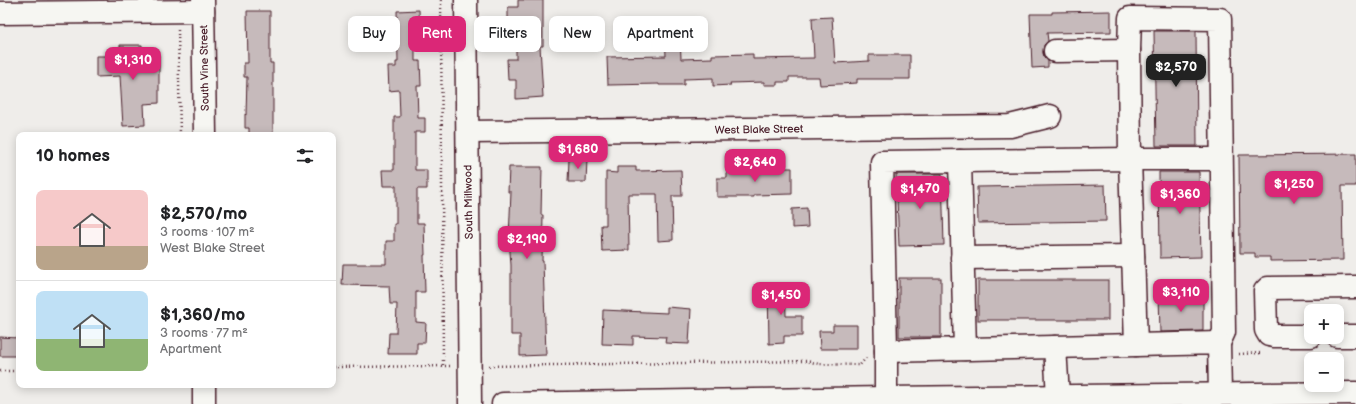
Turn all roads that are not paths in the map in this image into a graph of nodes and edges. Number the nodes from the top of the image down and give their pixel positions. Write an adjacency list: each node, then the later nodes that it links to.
1 (466, 0): 8 (street, South Millwood)
2 (203, 5): 3 (street); 7 (street, South Vine Street)
3 (0, 12)
4 (1128, 50): 5 (street); 9 (street); 10 (street)
5 (1055, 51)
6 (1050, 116): 8 (street, West Blake Street)
7 (205, 132)
8 (468, 132): 30 (street, South Millwood)
9 (1130, 159): 10 (street); 11 (street); 12 (street)
10 (1222, 159): 21 (street)
11 (960, 161): 13 (street); 22 (street)
12 (1133, 256): 13 (street); 18 (street)
13 (962, 258): 20 (street)
14 (1356, 287): 15 (street)
15 (1304, 336)
16 (1344, 336): 17 (street)
17 (1356, 336)
18 (1136, 344): 19 (street); 21 (street)
19 (1055, 346): 20 (street); 26 (street)
20 (964, 349): 22 (street)
21 (1219, 349): 25 (street)
22 (886, 354): 28 (street)
23 (204, 388): 29 (street)
24 (1356, 393): 25 (street)
25 (1220, 394): 27 (street)
26 (1058, 396): 27 (street); 28 (street)
27 (1132, 399)
28 (886, 401): 31 (street)
29 (204, 404)
30 (470, 404)
31 (504, 404)

